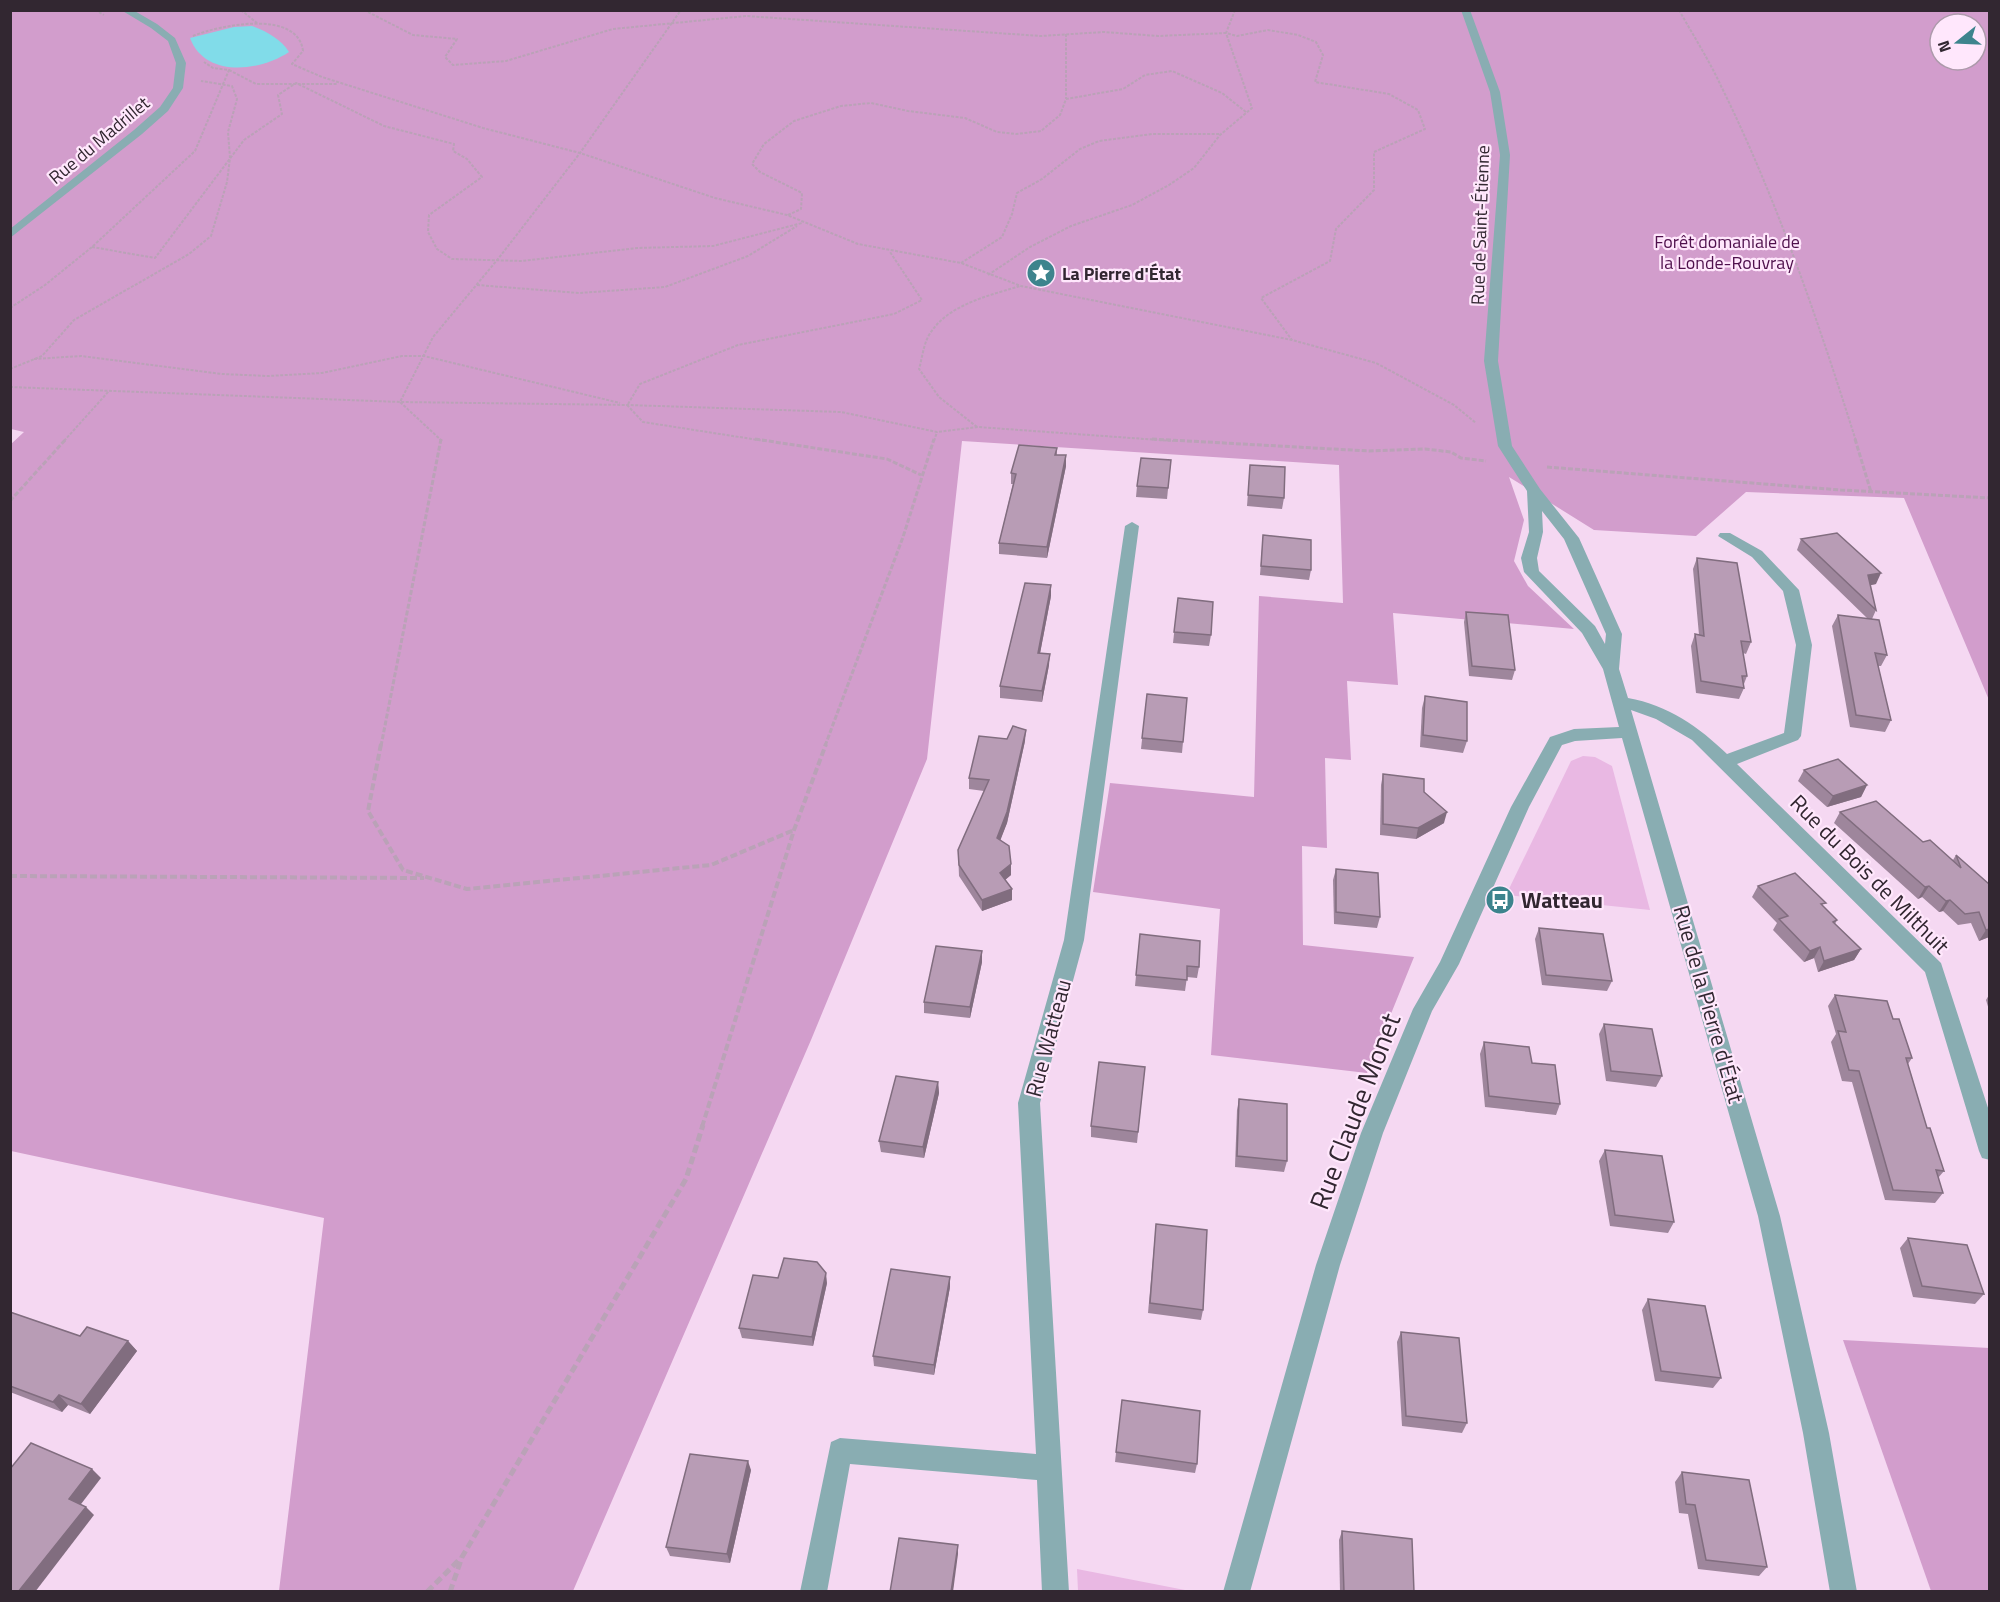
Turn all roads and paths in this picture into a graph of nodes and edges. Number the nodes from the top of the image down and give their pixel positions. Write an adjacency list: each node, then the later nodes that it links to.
1 (95, 10): 9 (path)
2 (125, 10): 27 (street, Rue du Madrillet)
3 (241, 10): 10 (path)
4 (364, 10): 11 (path)
5 (681, 10): 11 (path)
6 (1234, 10): 12 (path)
7 (1465, 10): 46 (street, Rue de Saint-Étienne)
8 (1679, 10): 50 (path)
9 (109, 18)
10 (258, 24): 14 (path); 18 (path)
11 (670, 25): 13 (path); 23 (path)
12 (1226, 33): 13 (path); 21 (path); 36 (path)
13 (1066, 34): 20 (path)
14 (189, 38)
15 (202, 60): 16 (path)
16 (229, 70): 17 (path); 19 (path)
17 (296, 83): 18 (path); 24 (path); 30 (path)
18 (344, 84): 23 (path)
19 (222, 85): 24 (path); 28 (path)
20 (1066, 99): 21 (path); 25 (path)
21 (1246, 112): 22 (path)
22 (1221, 135): 31 (path); 32 (path)
23 (580, 153): 25 (path); 30 (path)
24 (230, 158): 28 (path); 38 (path)
25 (787, 215): 26 (path)
26 (802, 223): 29 (path); 30 (path); 33 (path)
27 (10, 235)
28 (92, 247): 35 (path)
29 (890, 251): 31 (path); 43 (path)
30 (498, 259): 33 (path)
31 (961, 262): 32 (path)
32 (988, 275): 34 (path)
33 (476, 285): 37 (path)
34 (1021, 286): 36 (path); 44 (path)
35 (10, 308)
36 (1292, 340): 46 (path)
37 (424, 356): 38 (path); 42 (path); 43 (path)
38 (34, 359): 39 (path)
39 (10, 369)
40 (10, 387): 41 (path)
41 (110, 391): 42 (path); 52 (path)
42 (400, 402): 43 (path); 61 (path)
43 (628, 405): 45 (path); 48 (path)
44 (978, 427): 45 (path); 47 (path)
45 (937, 432): 48 (path)
46 (1505, 446): 47 (street, Rue de la Pierre d'État)
47 (1517, 465): 49 (street, Rue de la Pierre d'État); 50 (path)
48 (921, 475): 59 (path)
49 (1533, 491): 55 (street, Rue de la Pierre d'État); 55 (street)
50 (1871, 492): 51 (path)
51 (1989, 498)
52 (10, 501)
53 (1132, 526): 63 (street, Rue Watteau)
54 (1725, 536): 58 (street)
55 (1611, 669): 56 (street, Rue de la Pierre d'État)
56 (1622, 703): 57 (street, Rue de la Pierre d'État); 58 (street, Rue du Bois de Milthuit)
57 (1629, 732): 69 (street, Rue Claude Monet); 70 (street, Rue de la Pierre d'État)
58 (1725, 762): 62 (street, Rue du Bois de Milthuit)
59 (794, 830): 61 (path); 64 (path)
60 (10, 876): 61 (path)
61 (429, 878)
62 (1989, 1151)
63 (1049, 1468): 67 (street); 68 (street, Rue Watteau)
64 (462, 1557): 65 (path); 66 (path)
65 (427, 1592)
66 (450, 1592)
67 (813, 1592)
68 (1056, 1592)
69 (1236, 1592)
70 (1844, 1592)

